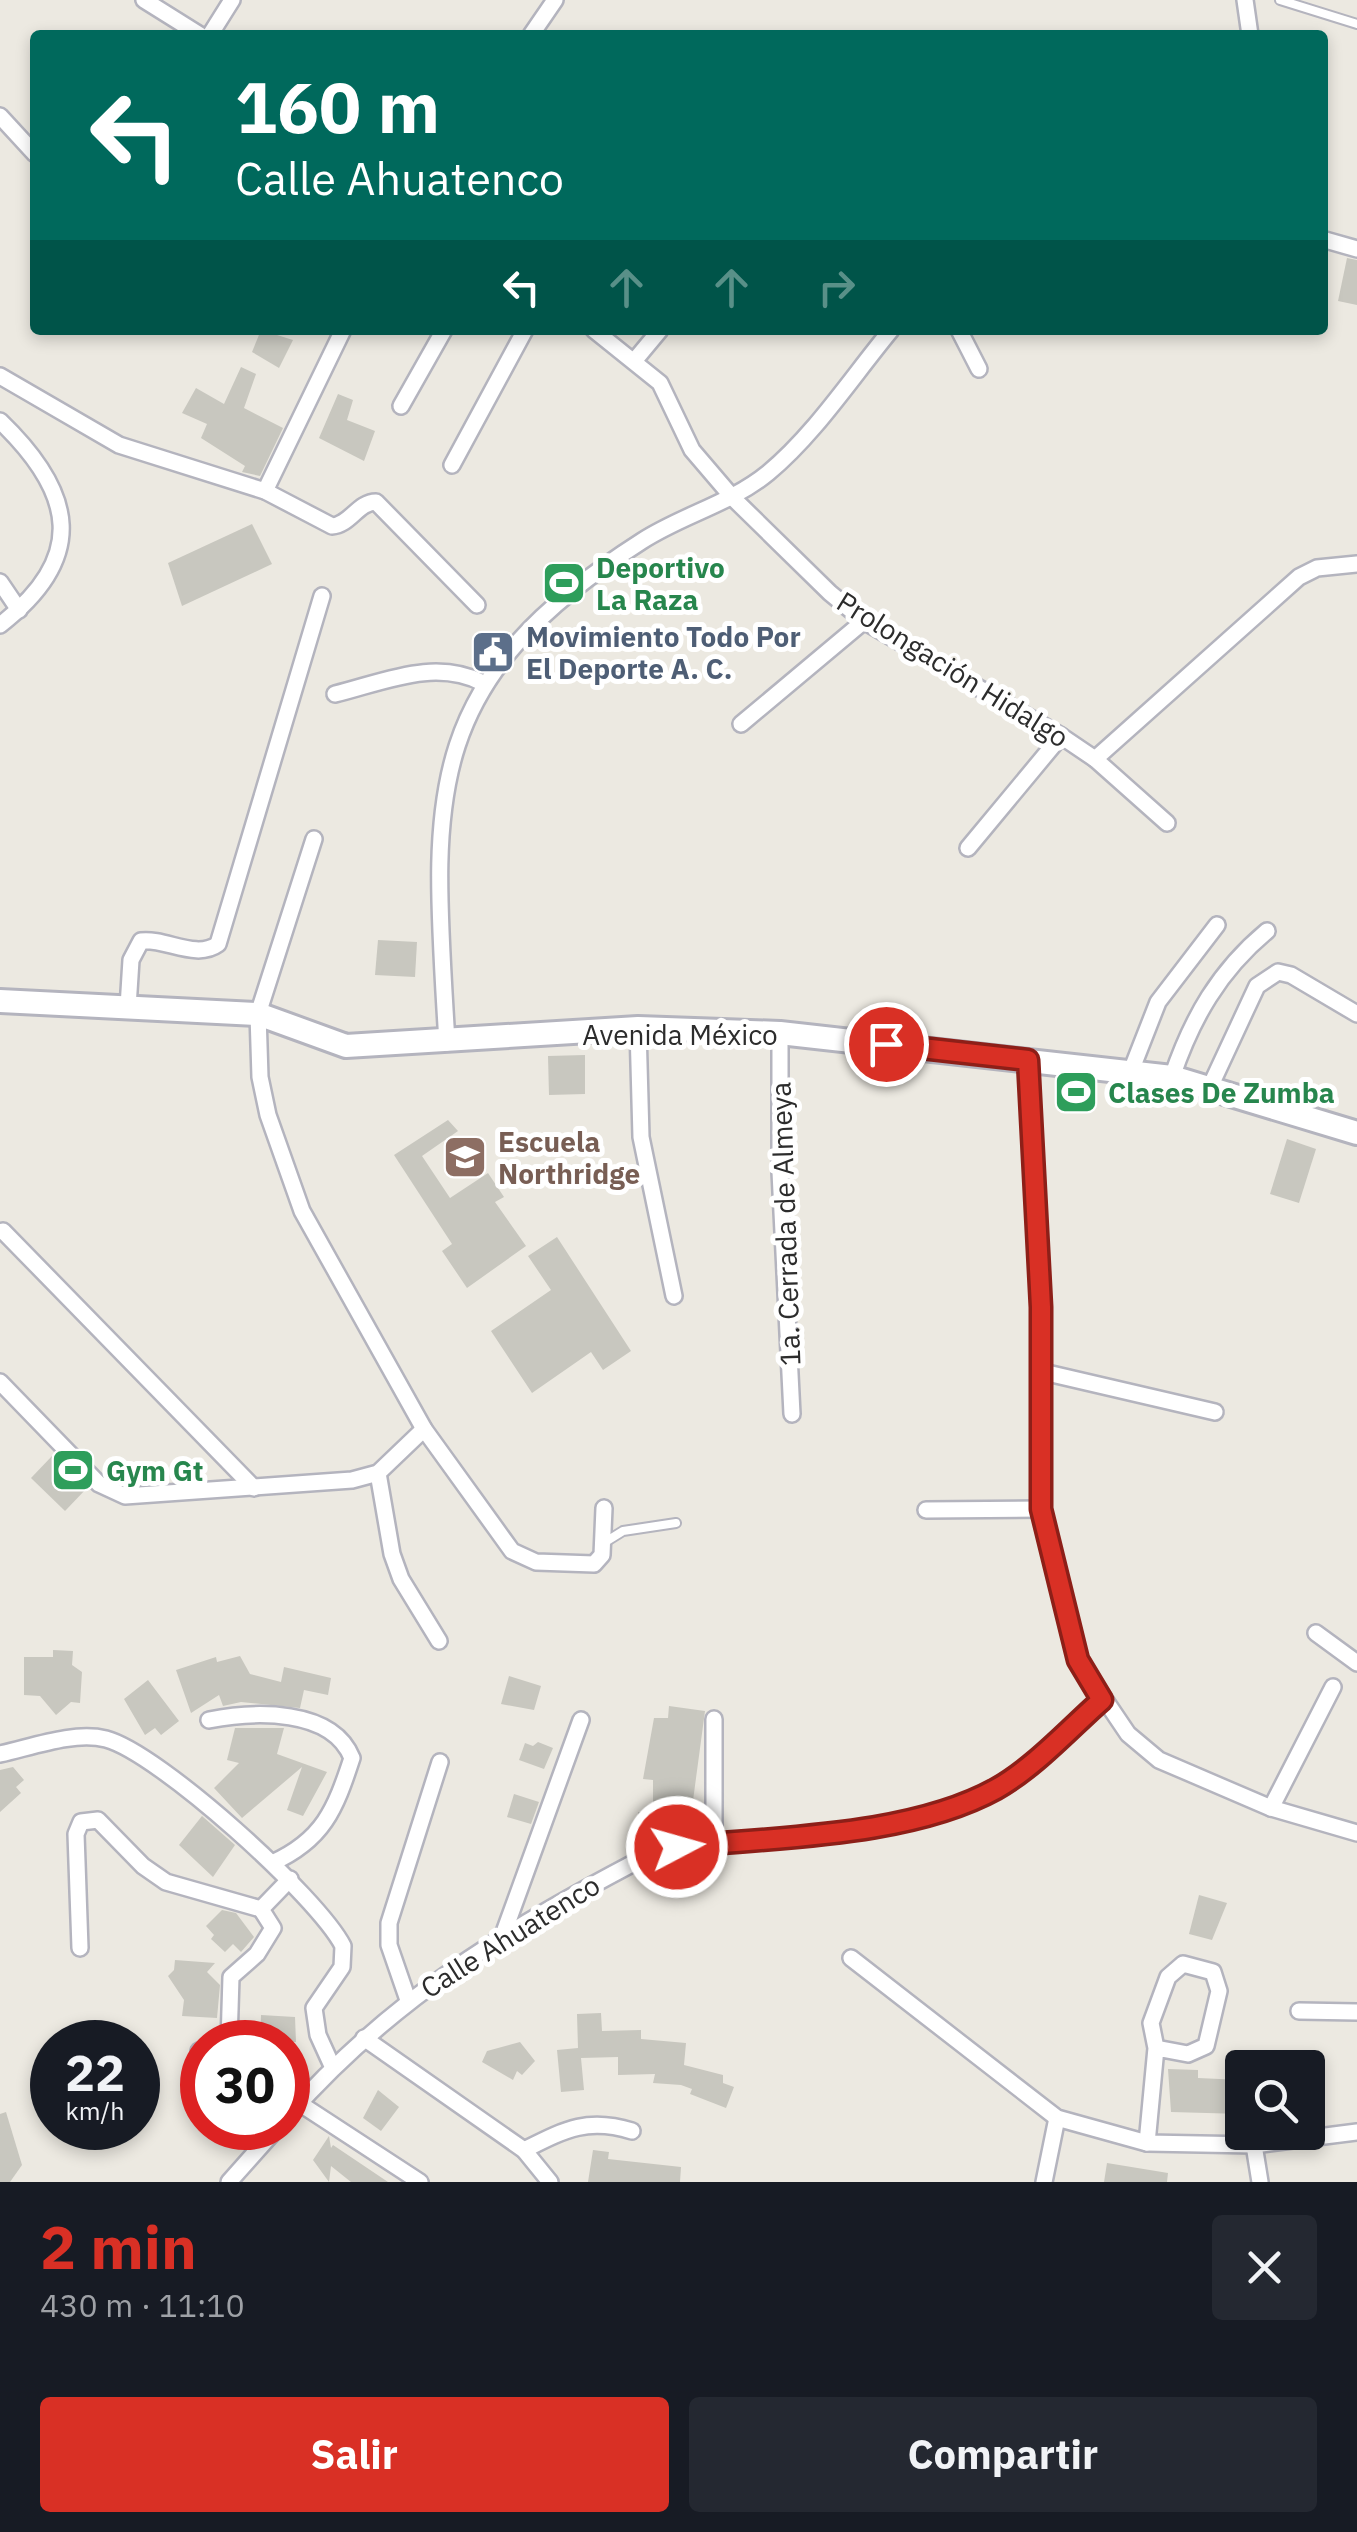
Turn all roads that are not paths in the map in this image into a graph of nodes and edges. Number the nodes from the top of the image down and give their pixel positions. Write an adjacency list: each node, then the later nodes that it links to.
1 (144, 0): 7 (street)
2 (232, 0): 8 (street)
3 (556, 0): 9 (street)
4 (1245, 0): 10 (street)
5 (1280, 0): 6 (lane)
6 (1357, 24)
7 (192, 30)
8 (213, 30)
9 (535, 30)
10 (1249, 30)
11 (0, 116): 12 (street)
12 (30, 149)
13 (1328, 241): 14 (street)
14 (1357, 249)
15 (340, 335): 28 (street)
16 (441, 335): 25 (street)
17 (522, 335): 27 (street)
18 (601, 335): 22 (street, Prolongación Hidalgo)
19 (656, 335): 22 (street)
20 (887, 335): 29 (street)
21 (961, 335): 23 (street)
22 (635, 360): 29 (street, Prolongación Hidalgo)
23 (980, 369)
24 (0, 376): 28 (street)
25 (401, 406)
26 (0, 421): 34 (street)
27 (452, 465)
28 (264, 492): 33 (street)
29 (732, 498): 35 (street, Prolongación Hidalgo); 37 (street)
30 (1357, 564): 41 (street, Prolongación Hidalgo)
31 (0, 582): 34 (street)
32 (322, 596): 48 (street)
33 (477, 606)
34 (19, 610): 36 (street)
35 (864, 621): 39 (street); 40 (street, Prolongación Hidalgo)
36 (0, 626)
37 (483, 683): 38 (street); 53 (street)
38 (334, 694)
39 (741, 724)
40 (1061, 736): 41 (street, Prolongación Hidalgo); 44 (street)
41 (1095, 759): 42 (street)
42 (1167, 823)
43 (314, 839): 49 (street)
44 (968, 848)
45 (1217, 924): 55 (street)
46 (1267, 930): 56 (street)
47 (0, 1001): 48 (main road, Avenida México)
48 (128, 1007): 49 (main road, Avenida México)
49 (258, 1014): 53 (main road, Avenida México); 65 (street)
50 (1357, 1014): 57 (street)
51 (638, 1028): 52 (main road, Avenida México); 53 (main road, Avenida México); 60 (street)
52 (780, 1033): 54 (main road, Avenida México); 64 (street, 1a. Cerrada de Almeya)
53 (447, 1043)
54 (1028, 1060): 55 (main road, Avenida México); 61 (street)
55 (1131, 1071): 56 (main road, Avenida México)
56 (1172, 1077): 57 (main road, Avenida México)
57 (1210, 1087): 58 (main road, Avenida México)
58 (1357, 1133)
59 (3, 1231): 67 (street)
60 (674, 1296)
61 (1043, 1372): 63 (street); 69 (street)
62 (0, 1382): 67 (street)
63 (1214, 1412)
64 (792, 1414)
65 (424, 1429): 66 (street); 72 (street)
66 (378, 1473): 67 (street); 74 (street)
67 (254, 1488)
68 (604, 1508): 72 (street)
69 (1041, 1509): 70 (street); 77 (street)
70 (926, 1510)
71 (676, 1523): 72 (lane)
72 (602, 1544)
73 (1316, 1633): 75 (street)
74 (439, 1641)
75 (1357, 1663)
76 (1333, 1687): 83 (street)
77 (1102, 1700): 83 (street); 85 (street, Calle Ahuatenco)
78 (714, 1719): 85 (street)
79 (209, 1720): 86 (street)
80 (581, 1720): 89 (street)
81 (0, 1754): 86 (street)
82 (440, 1762): 92 (street)
83 (1271, 1808): 84 (street)
84 (1357, 1833)
85 (714, 1844): 89 (street, Calle Ahuatenco)
86 (272, 1863): 87 (street)
87 (290, 1880): 88 (street); 98 (street)
88 (261, 1909): 90 (street); 95 (street)
89 (502, 1935): 92 (street, Calle Ahuatenco)
90 (80, 1948)
91 (851, 1958): 101 (street)
92 (408, 2000): 96 (street, Calle Ahuatenco)
93 (1300, 2011): 94 (street)
94 (1357, 2012)
95 (230, 2020)
96 (364, 2038): 98 (street, Calle Ahuatenco); 108 (street)
97 (1156, 2048): 97 (street); 105 (street)
98 (333, 2068): 99 (street, Calle Ahuatenco)
99 (310, 2092)
100 (310, 2110): 111 (street)
101 (1057, 2118): 105 (street); 113 (street)
102 (632, 2131): 108 (street)
103 (1357, 2132): 104 (street)
104 (1325, 2136)
105 (1148, 2143): 106 (street)
106 (1225, 2144)
107 (257, 2150): 110 (street)
108 (524, 2150): 112 (street)
109 (1255, 2150): 114 (street)
110 (229, 2182)
111 (420, 2182)
112 (550, 2182)
113 (1044, 2182)
114 (1260, 2182)

